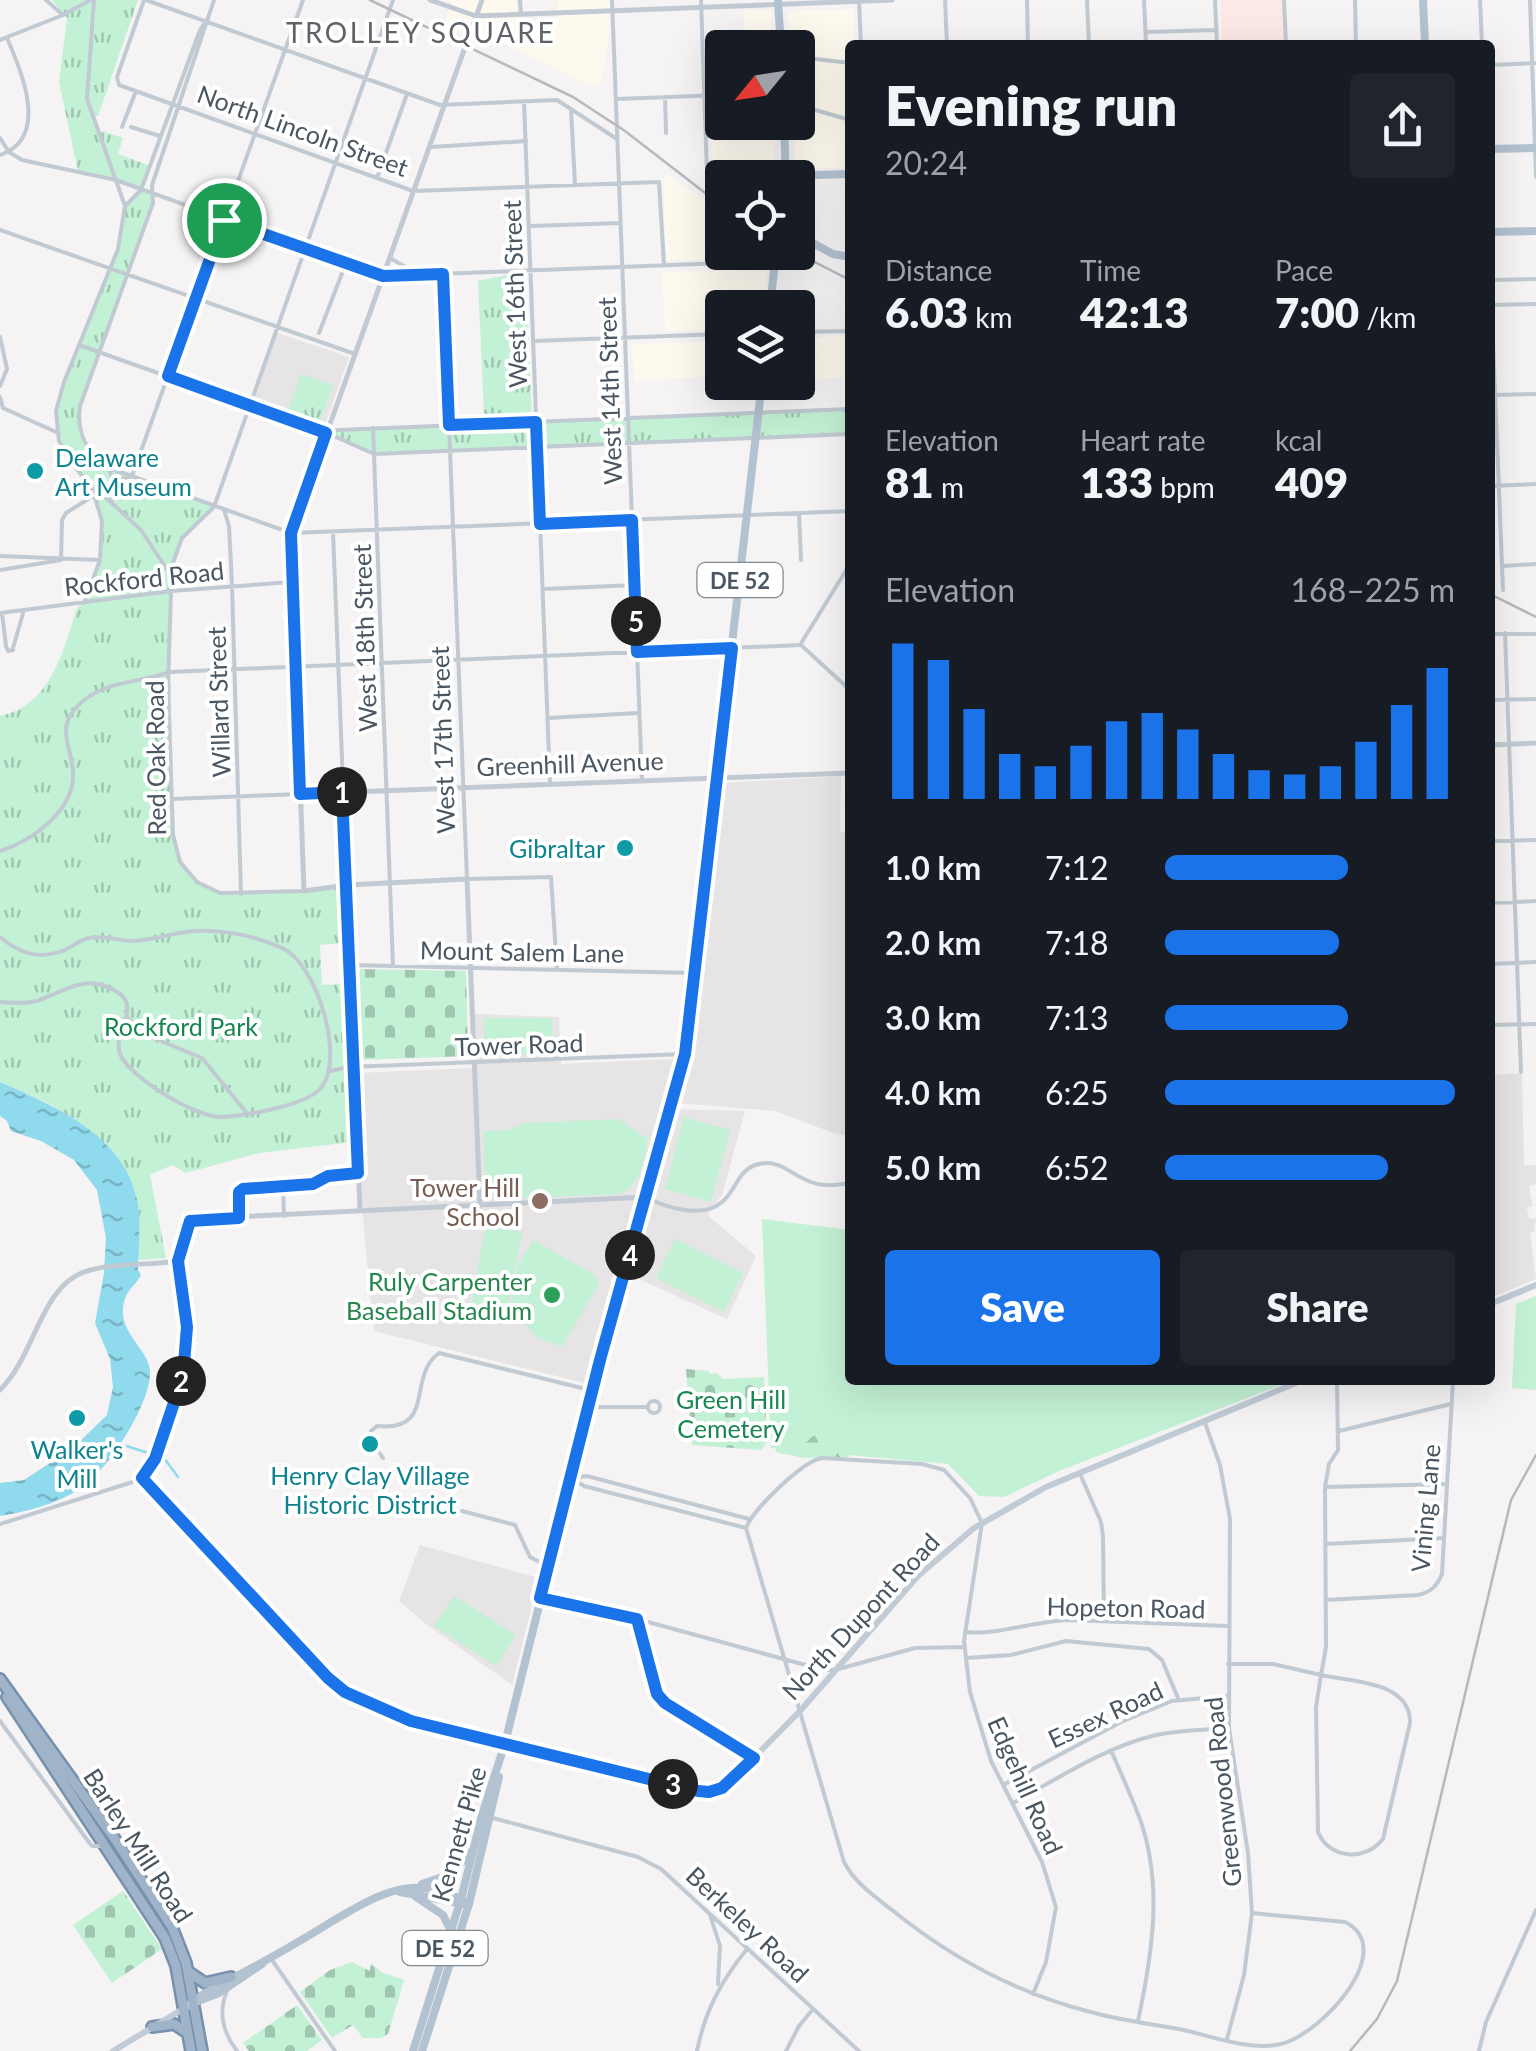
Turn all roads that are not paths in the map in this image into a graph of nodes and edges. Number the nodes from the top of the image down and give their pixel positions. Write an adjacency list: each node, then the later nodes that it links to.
1 (46, 0): 27 (street)
2 (92, 0): 27 (street); 81 (street)
3 (145, 0): 29 (street); 51 (street, North Lincoln Street)
4 (214, 0): 29 (street)
5 (303, 0): 45 (street)
6 (392, 0): 50 (street)
7 (430, 0): 28 (street)
8 (482, 0): 28 (street)
9 (520, 0): 26 (street)
10 (612, 0): 25 (street, West 14th Street)
11 (892, 0): 22 (street)
12 (946, 0): 36 (street)
13 (1026, 0): 37 (street)
14 (1087, 0): 38 (street)
15 (1144, 0): 32 (street)
16 (1215, 0): 31 (street)
17 (1284, 0): 41 (street)
18 (1354, 0): 42 (street)
19 (1423, 0): 43 (main road)
20 (1480, 0): 44 (street)
21 (1530, 0): 48 (street)
22 (859, 1): 23 (street); 35 (street)
23 (778, 2): 24 (street); 30 (main road)
24 (701, 4): 25 (street); 53 (street)
25 (612, 11): 26 (street); 55 (street, West 14th Street)
26 (521, 14): 28 (street)
27 (64, 15): 33 (street)
28 (476, 16): 58 (street)
29 (206, 22): 45 (street); 57 (street)
30 (780, 30)
31 (1216, 30): 32 (street); 40 (street)
32 (1146, 32): 39 (street)
33 (7, 38): 34 (street); 73 (street)
34 (0, 40)
35 (861, 40)
36 (947, 40)
37 (1028, 40)
38 (1089, 40)
39 (1146, 40)
40 (1217, 40)
41 (1286, 40)
42 (1356, 40)
43 (1425, 40)
44 (1482, 40)
45 (284, 49): 50 (street); 65 (street)
46 (815, 59): 47 (street)
47 (845, 62)
48 (1534, 63): 49 (street); 71 (street)
49 (1495, 65)
50 (365, 78): 52 (street); 76 (street)
51 (136, 91): 57 (street, North Lincoln Street); 62 (street)
52 (407, 94): 58 (street); 80 (street)
53 (704, 96): 54 (street); 75 (street)
54 (665, 97): 55 (street); 64 (street)
55 (616, 99): 68 (street, West 14th Street)
56 (524, 102): 58 (street); 59 (street); 69 (street, West 16th Street)
57 (175, 105): 65 (street, North Lincoln Street); 66 (street); 87 (street)
58 (444, 105): 70 (street)
59 (571, 110): 68 (street); 83 (street)
60 (815, 110): 61 (street)
61 (845, 119)
62 (122, 126)
63 (131, 126): 66 (street)
64 (666, 133)
65 (256, 134): 76 (street, North Lincoln Street); 89 (street)
66 (160, 136): 85 (street)
67 (0, 138): 73 (street)
68 (617, 139): 82 (street, West 14th Street)
69 (526, 141): 70 (street); 84 (street, West 16th Street)
70 (429, 147): 86 (street)
71 (1536, 148): 72 (main road); 79 (street)
72 (1495, 149)
73 (9, 152): 74 (street); 81 (street)
74 (0, 156)
75 (709, 160)
76 (334, 162): 80 (street, North Lincoln Street); 96 (street)
77 (845, 174): 78 (main road)
78 (815, 176)
79 (1536, 177)
80 (377, 178): 86 (street, North Lincoln Street)
81 (116, 180): 85 (street); 88 (street)
82 (619, 184): 83 (street, North Lincoln Street); 90 (street, West 14th Street); 101 (street, North Lincoln Street)
83 (576, 185): 84 (street, North Lincoln Street)
84 (528, 187): 86 (street, North Lincoln Street); 91 (street, West 16th Street)
85 (142, 190): 87 (street); 88 (street)
86 (413, 191): 98 (street)
87 (152, 195): 89 (street); 105 (street)
88 (126, 206): 103 (street)
89 (224, 220): 96 (street); 111 (street)
90 (620, 222): 91 (street); 102 (street, West 14th Street)
91 (529, 226): 104 (street, West 16th Street)
92 (0, 230): 103 (street)
93 (1536, 230): 94 (main road)
94 (1495, 232)
95 (815, 244): 97 (main road)
96 (304, 248): 100 (street); 114 (street)
97 (845, 256)
98 (389, 258): 106 (street); 108 (street)
99 (705, 262): 101 (street)
100 (346, 263): 108 (street); 117 (street)
101 (664, 265): 102 (street)
102 (622, 267): 104 (street); 120 (street, West 14th Street)
103 (111, 269): 105 (street); 122 (street)
104 (530, 270): 107 (street); 121 (street, West 16th Street)
105 (128, 274): 111 (street); 123 (street)
106 (420, 274): 107 (street); 108 (street)
107 (443, 274): 136 (street, West 17th Street)
108 (383, 276): 124 (street)
109 (1536, 279): 110 (street)
110 (1495, 280)
111 (196, 298): 114 (street); 125 (street)
112 (1536, 304): 113 (street)
113 (1495, 305)
114 (277, 325): 124 (street); 131 (street)
115 (845, 331): 116 (street)
116 (815, 332)
117 (320, 333)
118 (705, 335): 120 (street)
119 (0, 336): 126 (street)
120 (625, 338): 121 (street); 134 (street, West 14th Street)
121 (533, 341): 135 (street, West 16th Street)
122 (79, 344): 123 (street); 138 (street)
123 (100, 352): 125 (street); 147 (street)
124 (355, 354): 139 (street)
125 (168, 376): 131 (street); 148 (street)
126 (0, 386)
127 (1536, 394): 128 (street)
128 (1495, 395)
129 (0, 397): 138 (street)
130 (760, 400): 133 (main road, DE 52)
131 (249, 405): 139 (street); 156 (street)
132 (845, 409): 133 (street)
133 (758, 413): 134 (street); 141 (main road, DE 52)
134 (628, 418): 135 (street); 143 (street, West 14th Street)
135 (536, 422): 136 (street); 144 (street, West 16th Street)
136 (449, 425): 137 (street); 145 (street, West 17th Street)
137 (373, 428): 139 (street); 146 (street, West 18th Street)
138 (56, 432): 149 (street)
139 (326, 433): 146 (street); 166 (street)
140 (845, 434): 141 (street)
141 (756, 438): 143 (street); 160 (main road, DE 52)
142 (1495, 440): 152 (street)
143 (629, 444): 144 (street); 161 (street, West 14th Street)
144 (537, 447): 145 (street); 162 (street, West 16th Street)
145 (450, 451): 146 (street); 163 (street, West 17th Street)
146 (374, 454): 164 (street, West 18th Street)
147 (109, 468): 148 (street); 150 (street)
148 (132, 476): 150 (street); 156 (street)
149 (86, 480): 153 (street, Red Oak Road); 154 (street)
150 (112, 484): 153 (street); 155 (street)
151 (1536, 484): 152 (street)
152 (1498, 486): 172 (street)
153 (102, 493): 154 (street); 155 (street, Red Oak Road)
154 (96, 497): 168 (street); 169 (street)
155 (112, 502): 175 (street, Red Oak Road)
156 (214, 507): 157 (street); 175 (street)
157 (224, 510): 166 (street); 178 (street, Willard Street)
158 (845, 510): 159 (street)
159 (799, 513): 160 (street); 170 (street)
160 (747, 515): 161 (street); 189 (main road, DE 52)
161 (632, 520): 162 (street); 177 (street, West 14th Street)
162 (540, 524): 163 (street); 179 (street, West 16th Street)
163 (453, 527): 164 (street); 192 (street, West 17th Street)
164 (377, 530): 165 (street); 193 (street, West 18th Street)
165 (333, 532): 166 (street); 194 (street)
166 (291, 533): 176 (street)
167 (0, 556): 168 (street)
168 (62, 560): 169 (street); 173 (street)
169 (100, 560): 182 (street)
170 (801, 560)
171 (1536, 564): 172 (street)
172 (1503, 566): 180 (street)
173 (0, 570)
174 (845, 572): 188 (street)
175 (169, 576): 181 (street, Red Oak Road)
176 (292, 582): 178 (street, Rockford Road); 195 (street)
177 (634, 585): 179 (street); 190 (street, West 14th Street)
178 (232, 586): 181 (street, Rockford Road); 196 (street, Willard Street)
179 (542, 589): 191 (street, West 16th Street)
180 (1503, 590)
181 (171, 591): 182 (street, Rockford Road); 197 (street, Red Oak Road)
182 (84, 603): 183 (street, Rockford Road)
183 (24, 610): 184 (street, Rockford Road); 184 (street)
184 (1, 613)
185 (1505, 633): 186 (street); 187 (street); 201 (street)
186 (1495, 634)
187 (1536, 634)
188 (800, 646): 189 (street); 198 (street)
189 (732, 648): 190 (street); 208 (main road, DE 52)
190 (637, 652): 191 (street); 202 (street, West 14th Street)
191 (545, 656): 192 (street); 203 (street, West 16th Street)
192 (458, 660): 193 (street); 211 (street, West 17th Street)
193 (382, 663): 194 (street); 212 (street, West 18th Street)
194 (340, 665): 195 (street); 213 (street)
195 (296, 667): 196 (street); 214 (street)
196 (232, 669): 197 (street); 215 (street, Willard Street)
197 (170, 672): 216 (street, Red Oak Road); 220 (street)
198 (845, 686)
199 (1536, 699): 201 (street)
200 (1495, 700): 201 (street)
201 (1508, 700): 206 (street)
202 (640, 713): 203 (street); 209 (street, West 14th Street)
203 (548, 718): 210 (street, West 16th Street)
204 (1536, 743): 206 (street)
205 (1495, 744): 206 (street)
206 (1509, 744): 217 (street)
207 (845, 773): 208 (street, Greenhill Avenue)
208 (717, 778): 209 (street, Greenhill Avenue); 237 (main road, DE 52)
209 (642, 780): 210 (street, Greenhill Avenue)
210 (550, 784): 211 (street, Greenhill Avenue)
211 (464, 788): 212 (street, Greenhill Avenue); 221 (street, West 17th Street)
212 (387, 790): 213 (street, Greenhill Avenue); 222 (street, West 18th Street)
213 (342, 792): 214 (street, Greenhill Avenue); 223 (street)
214 (300, 794): 215 (street, Greenhill Avenue); 224 (street)
215 (238, 796): 216 (street, Greenhill Avenue); 225 (street, Willard Street)
216 (172, 799): 225 (street, Red Oak Road)
217 (1512, 840): 218 (street); 219 (street); 227 (street)
218 (1536, 840)
219 (1495, 842)
220 (0, 851)
221 (467, 879): 222 (street); 235 (street, West 17th Street); 236 (street)
222 (390, 883): 223 (street); 234 (street, West 18th Street)
223 (347, 885): 224 (street); 233 (street)
224 (304, 891): 225 (street, Red Oak Road)
225 (241, 894)
226 (1536, 901): 227 (street)
227 (1514, 902): 228 (street); 231 (street)
228 (1495, 903)
229 (0, 937): 246 (street)
230 (1536, 962): 231 (street)
231 (1517, 963): 232 (street); 240 (street)
232 (1495, 964)
233 (350, 965): 234 (street, Mount Salem Lane); 245 (street)
234 (393, 966): 235 (street, Mount Salem Lane)
235 (470, 968): 236 (street, Mount Salem Lane); 244 (street, West 17th Street)
236 (557, 970): 237 (street, Mount Salem Lane)
237 (694, 973): 243 (main road, DE 52)
238 (0, 1002): 239 (street)
239 (128, 1018): 248 (street); 248 (street)
240 (1519, 1024): 241 (street); 242 (street); 247 (street)
241 (1536, 1024)
242 (1495, 1025)
243 (685, 1054): 244 (street, Tower Road); 252 (main road, DE 52)
244 (474, 1063): 245 (street, Tower Road); 253 (street, West 17th Street)
245 (355, 1068): 246 (street, Tower Road); 249 (street)
246 (330, 1071): 248 (street)
247 (1520, 1072)
248 (246, 1113)
249 (358, 1173): 251 (street); 254 (street)
250 (845, 1184): 252 (street)
251 (282, 1186): 255 (street); 256 (street)
252 (646, 1197): 253 (street); 264 (main road, Kennett Pike / DE 52)
253 (480, 1205): 254 (street)
254 (360, 1212): 255 (street)
255 (284, 1216): 256 (street)
256 (239, 1218): 257 (street)
257 (178, 1261): 263 (street); 272 (street)
258 (1536, 1285): 259 (main road)
259 (1495, 1302)
260 (1291, 1385): 268 (main road, North Dupont Road)
261 (1337, 1385): 269 (street)
262 (1453, 1385): 265 (street, Vining Lane)
263 (0, 1390)
264 (594, 1391): 266 (main road, Kennett Pike / DE 52); 270 (street)
265 (1452, 1404): 269 (street); 274 (street, Vining Lane)
266 (590, 1407): 267 (street); 273 (main road, Kennett Pike / DE 52)
267 (648, 1408)
268 (1205, 1422): 271 (main road, North Dupont Road); 288 (street, Greenwood Road)
269 (1339, 1431): 275 (street)
270 (383, 1458)
271 (1080, 1472): 278 (main road, North Dupont Road); 287 (street)
272 (142, 1478): 279 (street); 302 (street)
273 (572, 1478): 277 (street); 280 (street); 283 (main road, Kennett Pike / DE 52)
274 (1446, 1484): 275 (street); 281 (street, Vining Lane)
275 (1325, 1488): 282 (street)
276 (462, 1511): 283 (street)
277 (749, 1520): 278 (street); 280 (street)
278 (982, 1523): 289 (street, Edgehill Road); 294 (main road, North Dupont Road)
279 (0, 1524)
280 (746, 1528): 291 (street)
281 (1444, 1538): 282 (street); 285 (street, Vining Lane)
282 (1326, 1544): 285 (street)
283 (548, 1567): 284 (main road, Kennett Pike / DE 52)
284 (540, 1598): 286 (street); 302 (main road, Kennett Pike / DE 52)
285 (1326, 1600): 295 (street)
286 (637, 1619): 291 (street); 304 (street)
287 (1104, 1622): 288 (street, Hopeton Road); 289 (street, Hopeton Road)
288 (1228, 1626): 293 (street, Greenwood Road)
289 (965, 1632): 290 (street, Edgehill Road)
290 (964, 1647): 292 (street, Edgehill Road); 294 (street)
291 (782, 1658): 294 (street); 299 (street)
292 (966, 1658): 298 (street, Hopeton Road); 305 (street, Edgehill Road)
293 (1228, 1664): 295 (street); 297 (street, Greenwood Road)
294 (835, 1670): 299 (main road, North Dupont Road)
295 (1320, 1675): 295 (street)
296 (0, 1683): 308 (highway, Barley Mill Road); 311 (highway, Barley Mill Road)
297 (1227, 1696): 298 (street, Essex Road); 301 (street, Greenwood Road)
298 (1178, 1698): 305 (street, Essex Road)
299 (800, 1711): 304 (main road, North Dupont Road); 322 (street)
300 (0, 1721): 308 (street)
301 (1229, 1728): 303 (street, Essex Road); 315 (street, Greenwood Road)
302 (506, 1743): 304 (main road, North Dupont Road); 307 (main road, Kennett Pike / DE 52)
303 (1111, 1750): 306 (street, Essex Road); 325 (street)
304 (754, 1758)
305 (1003, 1784): 306 (street, Edgehill Road)
306 (1014, 1803): 322 (street, Edgehill Road)
307 (487, 1816): 309 (main road, Kennett Pike / DE 52); 312 (main road, Kennett Pike / DE 52); 314 (street, Berkeley Road)
308 (105, 1844): 311 (highway); 323 (highway, Barley Mill Road)
309 (476, 1844): 310 (main road); 312 (main road, Kennett Pike / DE 52)
310 (404, 1890): 312 (main road); 316 (main road); 318 (main road)
311 (152, 1896): 319 (highway, Barley Mill Road)
312 (463, 1903): 316 (main road, Kennett Pike / DE 52); 335 (main road, Kennett Pike / DE 52)
313 (1536, 1910): 339 (street)
314 (709, 1912): 317 (street, Berkeley Road); 321 (street)
315 (1252, 1913): 328 (street, Greenwood Road); 328 (street)
316 (450, 1931): 334 (main road, Kennett Pike / DE 52)
317 (746, 1949): 321 (street); 324 (street, Berkeley Road)
318 (267, 1960): 320 (main road); 333 (street)
319 (188, 1971): 320 (highway); 323 (highway, Barley Mill Road)
320 (235, 1979): 323 (main road); 332 (street)
321 (716, 1993): 336 (street)
322 (1033, 1994): 325 (street)
323 (188, 2006): 326 (main road); 327 (highway, Barley Mill Road); 331 (highway, Barley Mill Road)
324 (814, 2008): 337 (street); 338 (street, Berkeley Road)
325 (1138, 2021): 328 (street)
326 (152, 2028): 327 (highway); 329 (main road)
327 (188, 2034): 330 (highway, Barley Mill Road)
328 (1227, 2040)
329 (113, 2051)
330 (192, 2051)
331 (202, 2051)
332 (237, 2051)
333 (335, 2051)
334 (414, 2051)
335 (422, 2051)
336 (697, 2051)
337 (786, 2051)
338 (859, 2051)
339 (1479, 2051)

